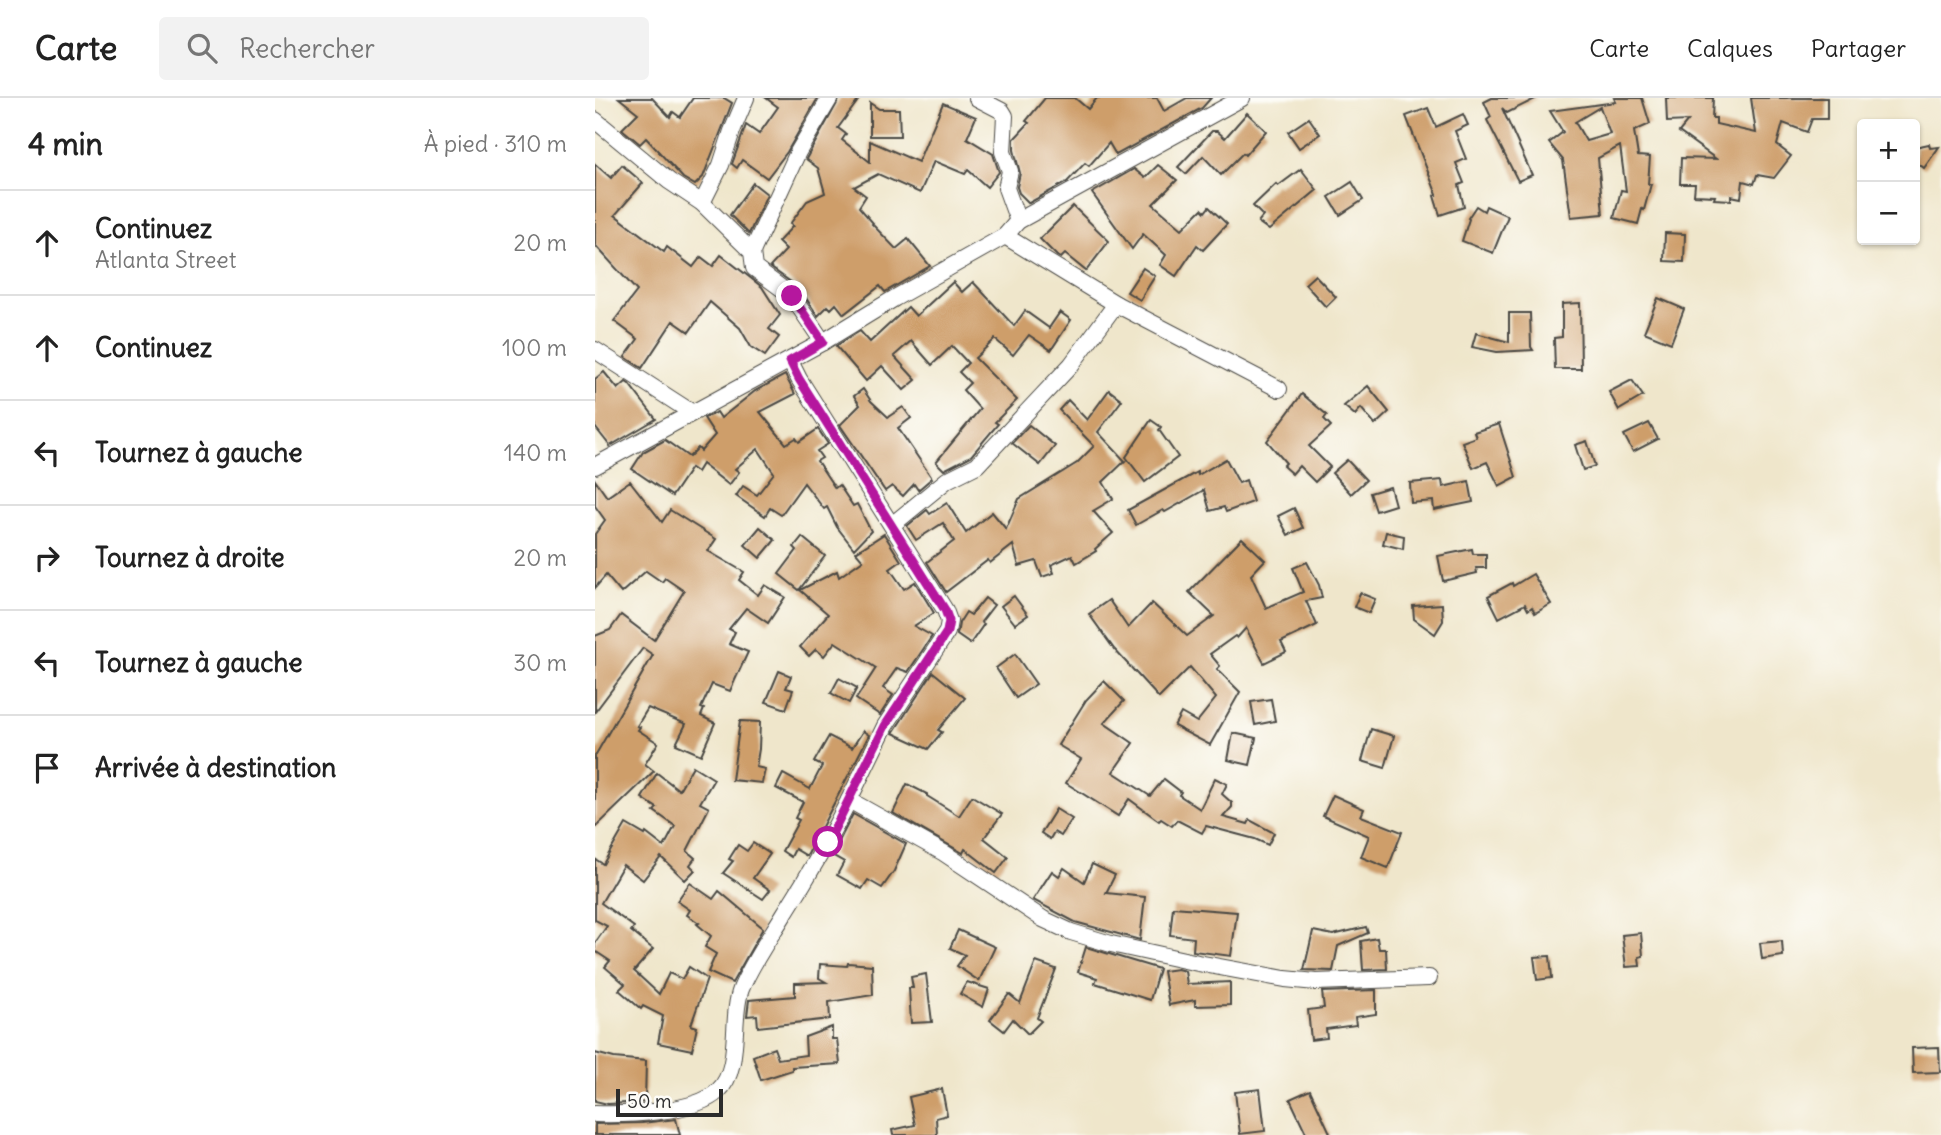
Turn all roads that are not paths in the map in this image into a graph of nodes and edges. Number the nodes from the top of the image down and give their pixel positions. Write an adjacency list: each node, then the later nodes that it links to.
1 (746, 98): 6 (street)
2 (830, 98): 9 (street)
3 (977, 98): 7 (street)
4 (1242, 98): 7 (street)
5 (595, 120): 6 (street)
6 (702, 203): 9 (street)
7 (1018, 221): 8 (street)
8 (1005, 236): 10 (street); 11 (street)
9 (752, 252): 11 (street)
10 (1117, 304): 14 (street); 17 (street)
11 (823, 342): 13 (street)
12 (595, 350): 15 (street)
13 (790, 361): 15 (street); 17 (street)
14 (1279, 389)
15 (691, 412): 16 (street)
16 (595, 466)
17 (892, 525): 18 (street)
18 (849, 800): 19 (street); 20 (street)
19 (1429, 978)
20 (595, 1114)

